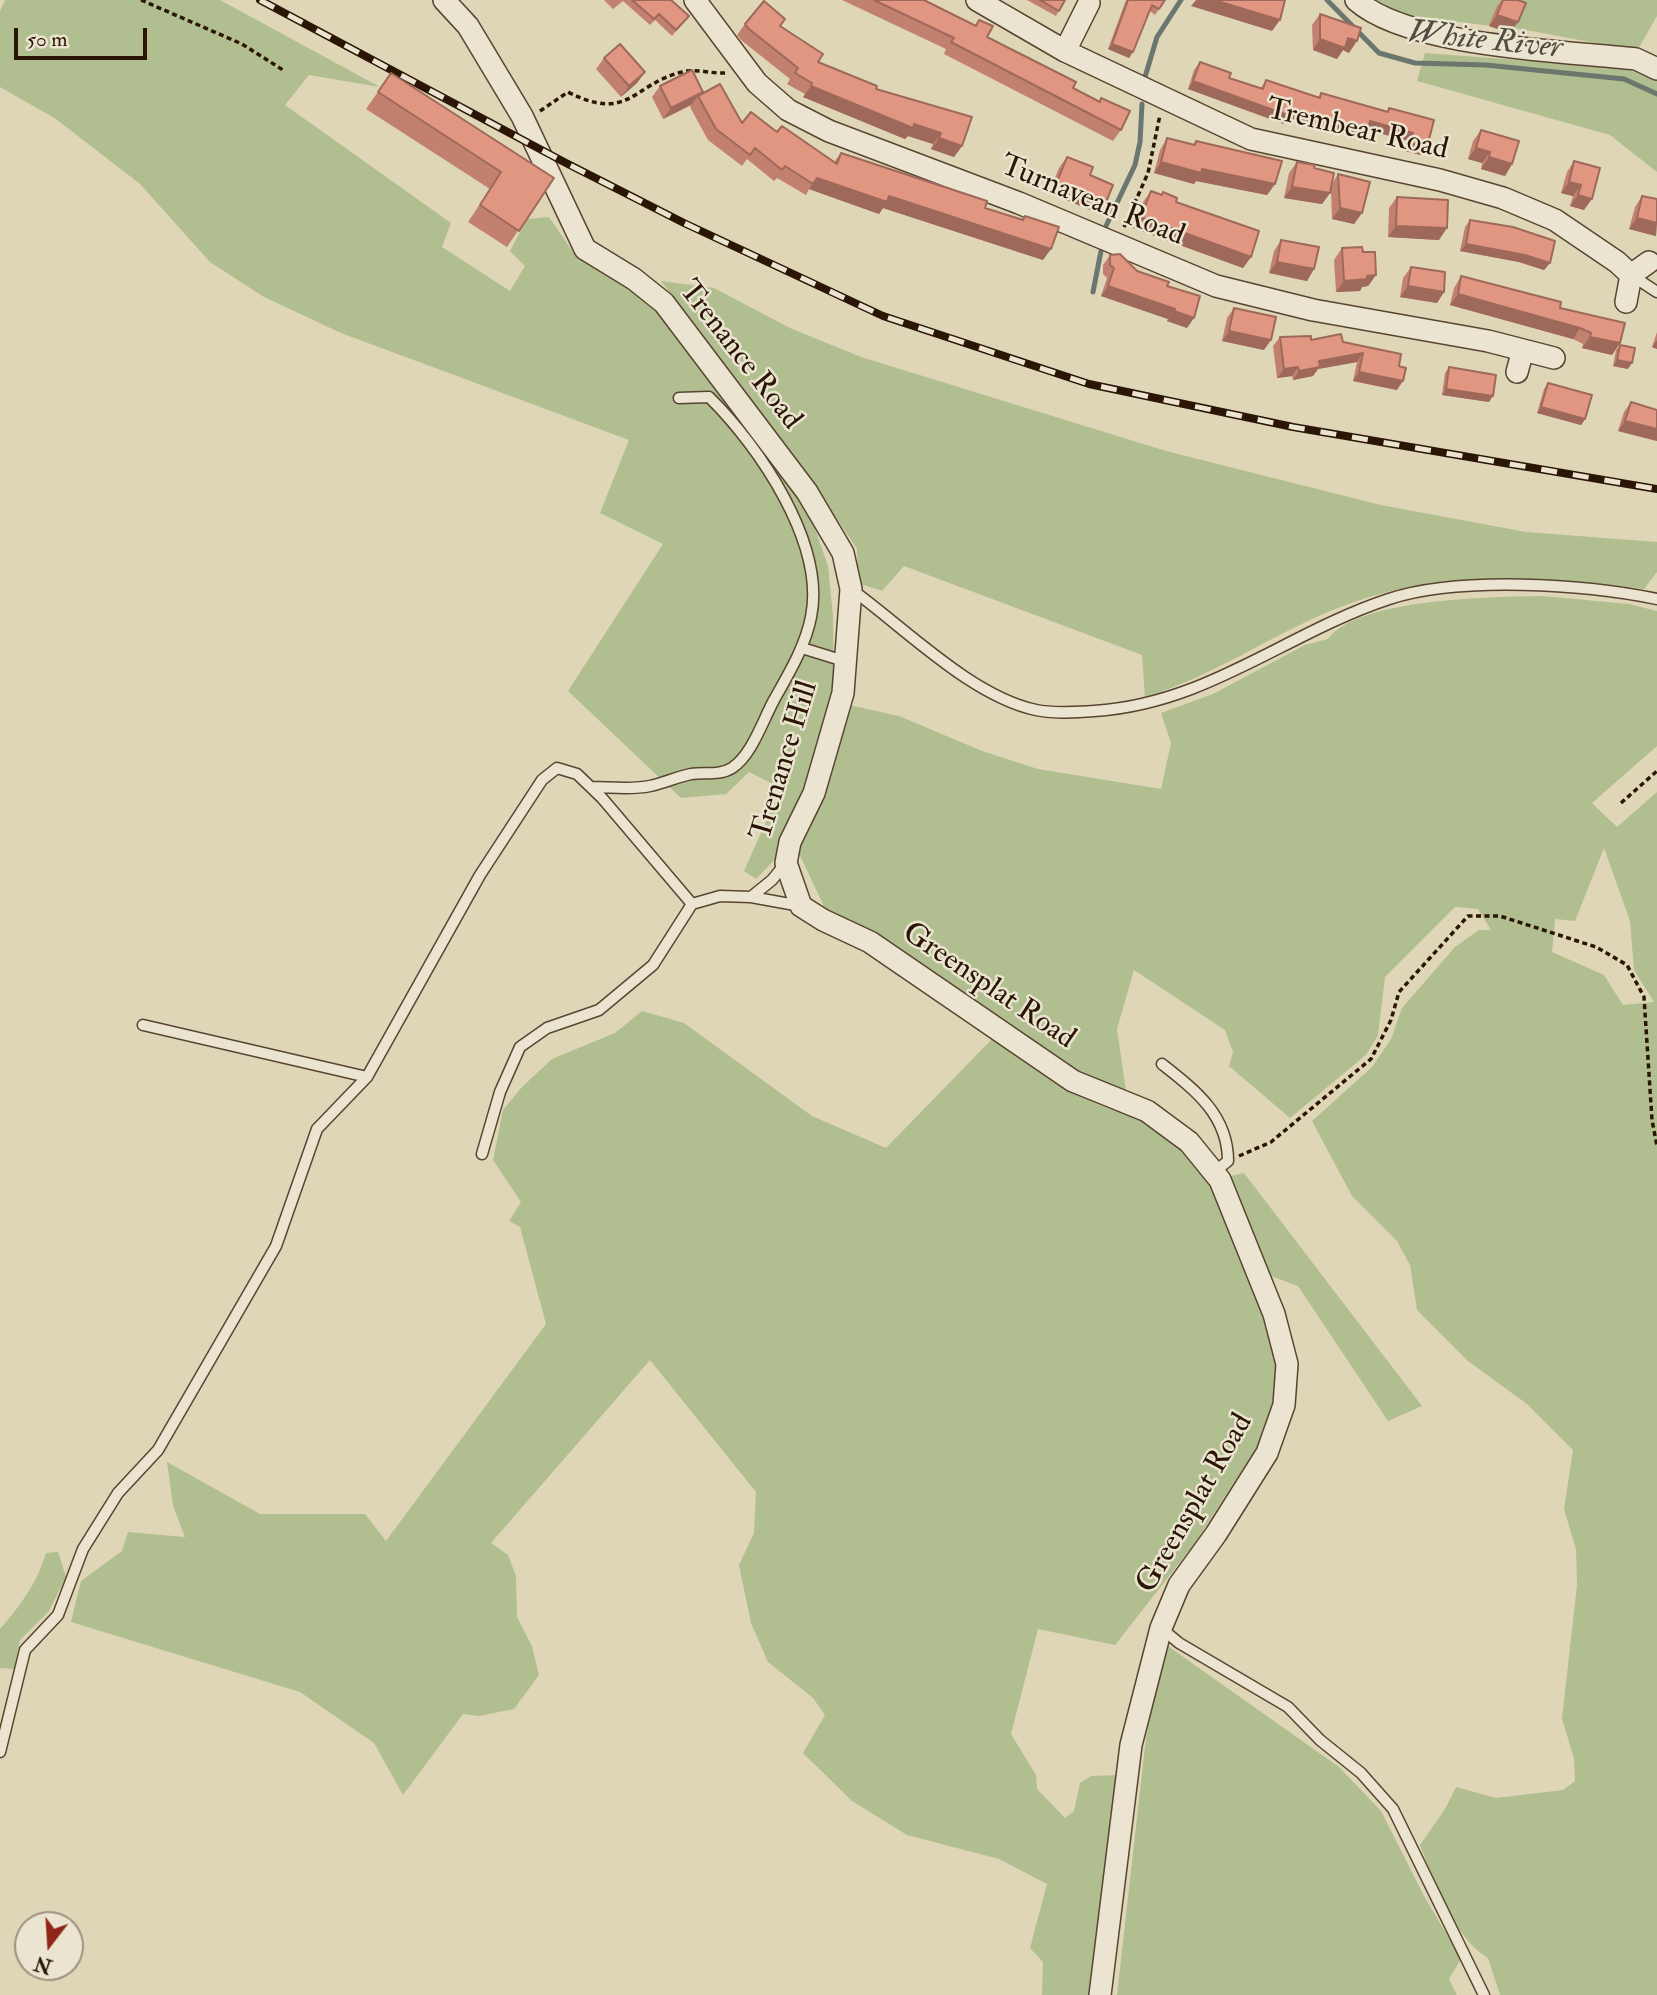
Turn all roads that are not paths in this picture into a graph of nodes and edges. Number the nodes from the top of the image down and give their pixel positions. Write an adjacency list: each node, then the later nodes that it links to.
1 (444, 0): 16 (street, Trenance Road)
2 (695, 0): 12 (street, Turnavean Road)
3 (977, 0): 6 (street, Trembear Road)
4 (1356, 0): 7 (street)
5 (1089, 3): 6 (street)
6 (1065, 51): 9 (street, Trembear Road)
7 (1657, 69)
8 (1649, 262): 9 (street)
9 (1630, 275): 10 (lane); 11 (street)
10 (1657, 292)
11 (1626, 302)
12 (1523, 350): 13 (street, Turnavean Road); 14 (street)
13 (1554, 358)
14 (1517, 372)
15 (679, 398): 19 (lane)
16 (843, 553): 17 (street, Trenance Hill)
17 (851, 589): 18 (lane); 20 (street, Trenance Hill)
18 (1657, 599)
19 (802, 648): 20 (lane); 21 (lane)
20 (844, 660): 22 (street, Trenance Hill)
21 (591, 787): 24 (lane); 28 (lane)
22 (786, 863): 23 (lane); 25 (street)
23 (751, 897): 24 (lane); 25 (lane)
24 (692, 905): 29 (lane)
25 (802, 906): 30 (street, Greensplat Road)
26 (143, 1025): 28 (lane)
27 (1162, 1064): 30 (lane)
28 (368, 1077): 32 (lane)
29 (482, 1154)
30 (1221, 1167): 31 (street, Greensplat Road)
31 (1161, 1628): 33 (street, Greensplat Road); 34 (lane)
32 (0, 1752)
33 (1100, 1995)
34 (1484, 1995)

